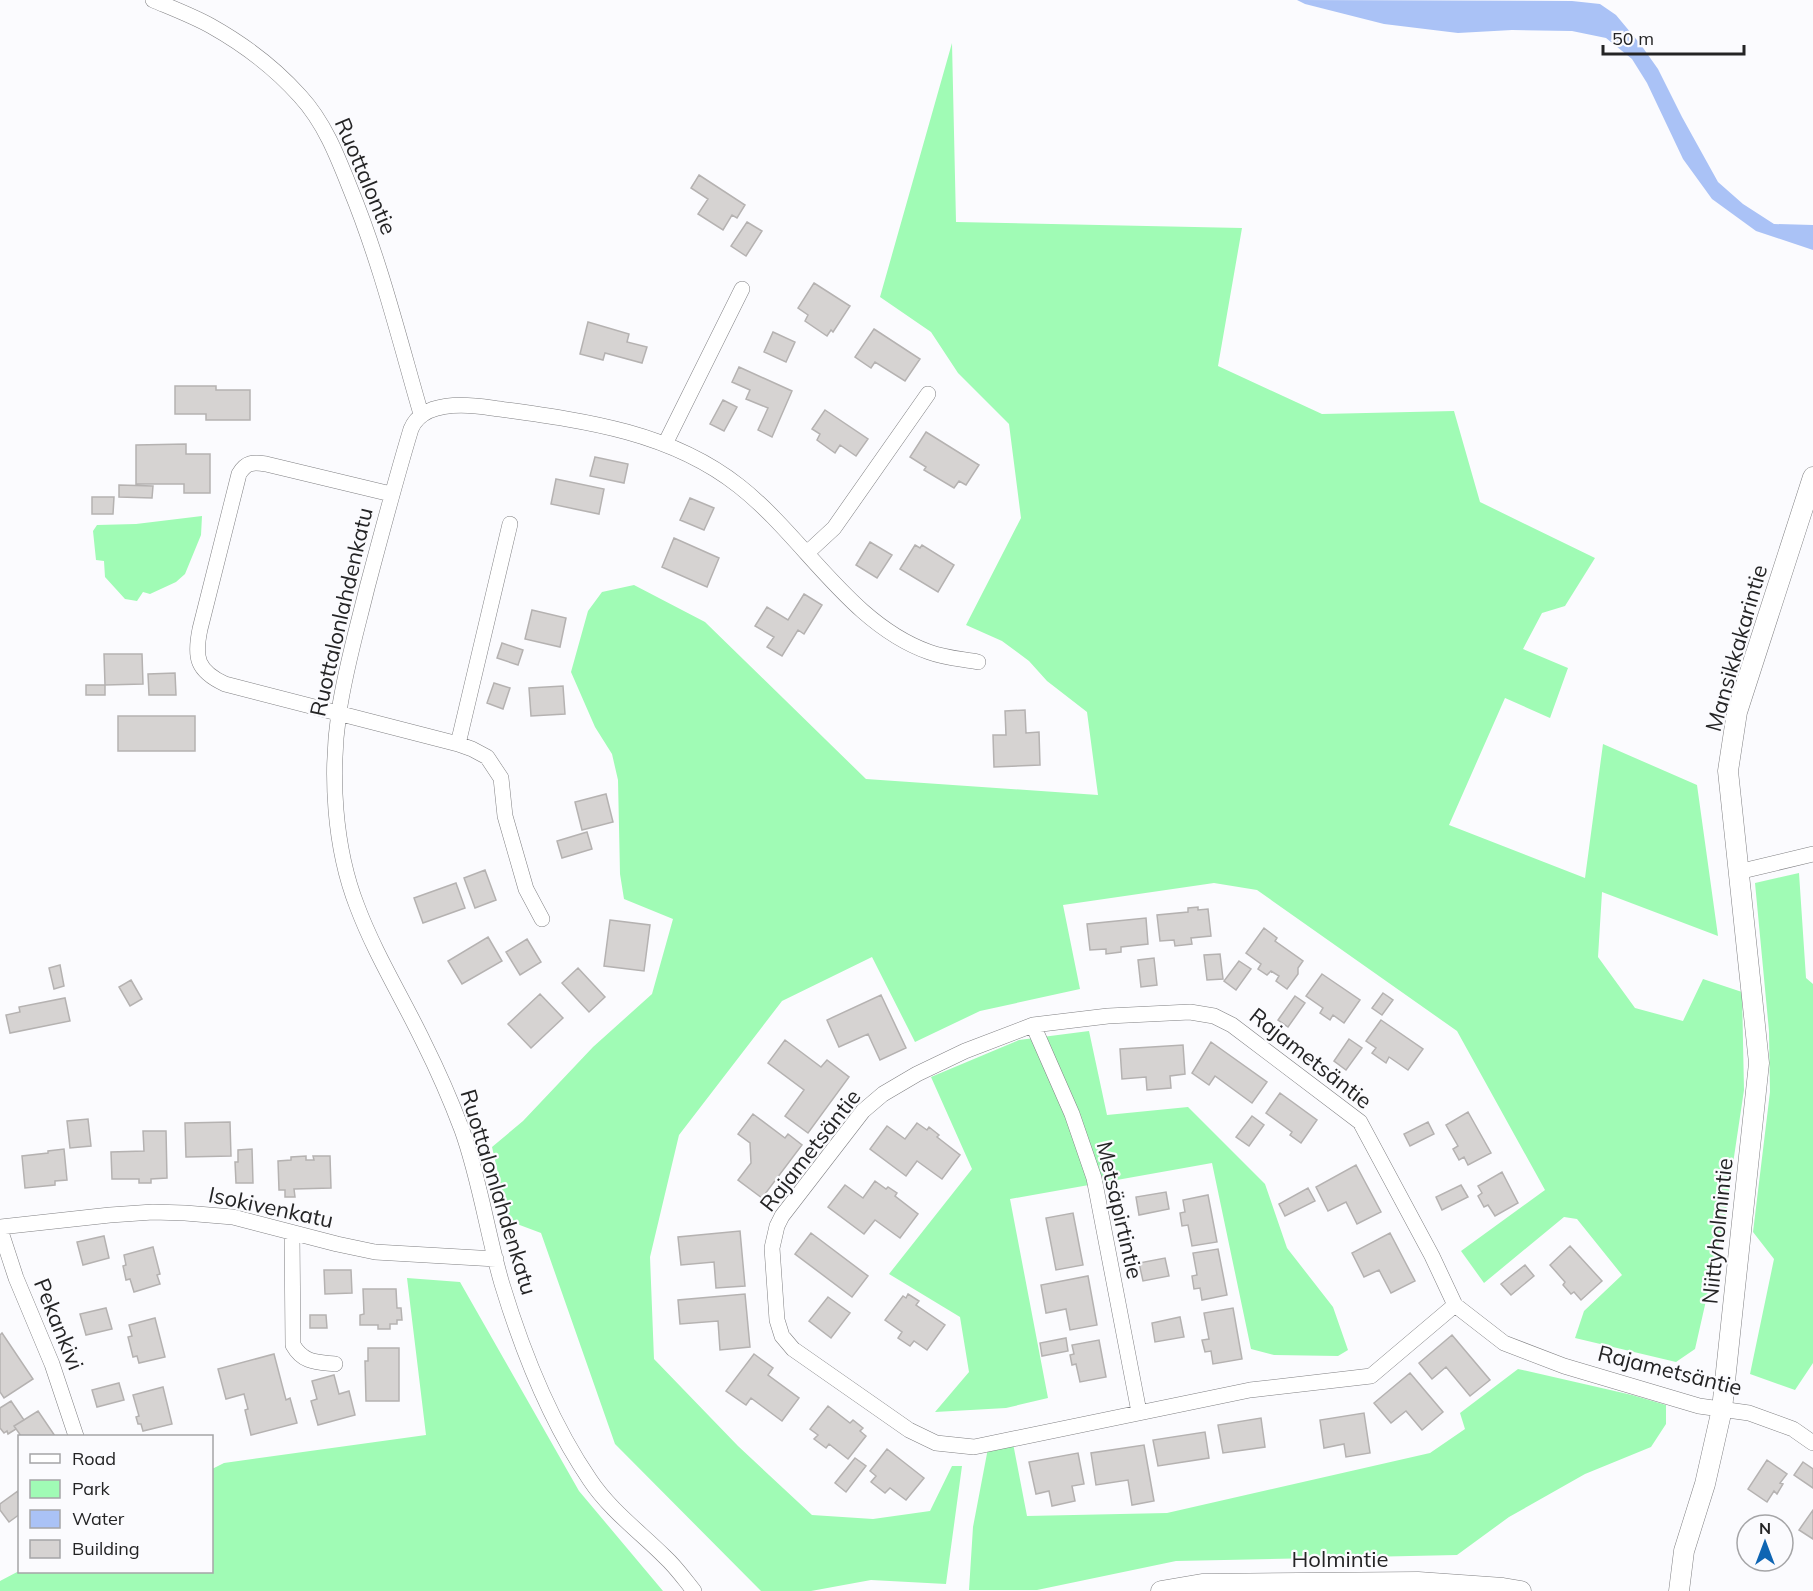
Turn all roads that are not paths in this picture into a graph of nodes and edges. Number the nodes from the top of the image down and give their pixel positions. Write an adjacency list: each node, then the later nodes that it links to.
1 (153, 0): 4 (street, Ruottalontie)
2 (742, 289): 5 (street)
3 (928, 394): 9 (street)
4 (421, 414): 5 (street); 7 (street, Ruottalonlahdenkatu)
5 (665, 444): 9 (street)
6 (1813, 477): 14 (street, Mansikkakarintie)
7 (391, 494): 11 (street, Ruottalonlahdenkatu); 11 (street)
8 (510, 524): 12 (street)
9 (807, 553): 10 (street)
10 (978, 662)
11 (339, 712): 12 (street); 19 (street, Ruottalonlahdenkatu)
12 (458, 744): 15 (street)
13 (1813, 855): 14 (street)
14 (1738, 872): 22 (street, Niittyholmintie)
15 (542, 919)
16 (1034, 1025): 20 (street, Rajametsäntie); 23 (street, Metsäpirtintie); 23 (street, Rajametsäntie)
17 (0, 1228): 18 (street, Isokivenkatu); 24 (street, Pekankivi)
18 (292, 1233): 19 (street, Isokivenkatu); 21 (street)
19 (496, 1259): 26 (street, Ruottalonlahdenkatu)
20 (1455, 1305): 22 (street, Rajametsäntie); 23 (street, Rajametsäntie)
21 (335, 1364)
22 (1722, 1409): 25 (street, Rajametsäntie); 29 (street, Niittyholmintie)
23 (1139, 1412)
24 (75, 1435)
25 (1813, 1443)
26 (694, 1591)
27 (1161, 1591): 28 (street, Holmintie)
28 (1521, 1591)
29 (1678, 1591)

